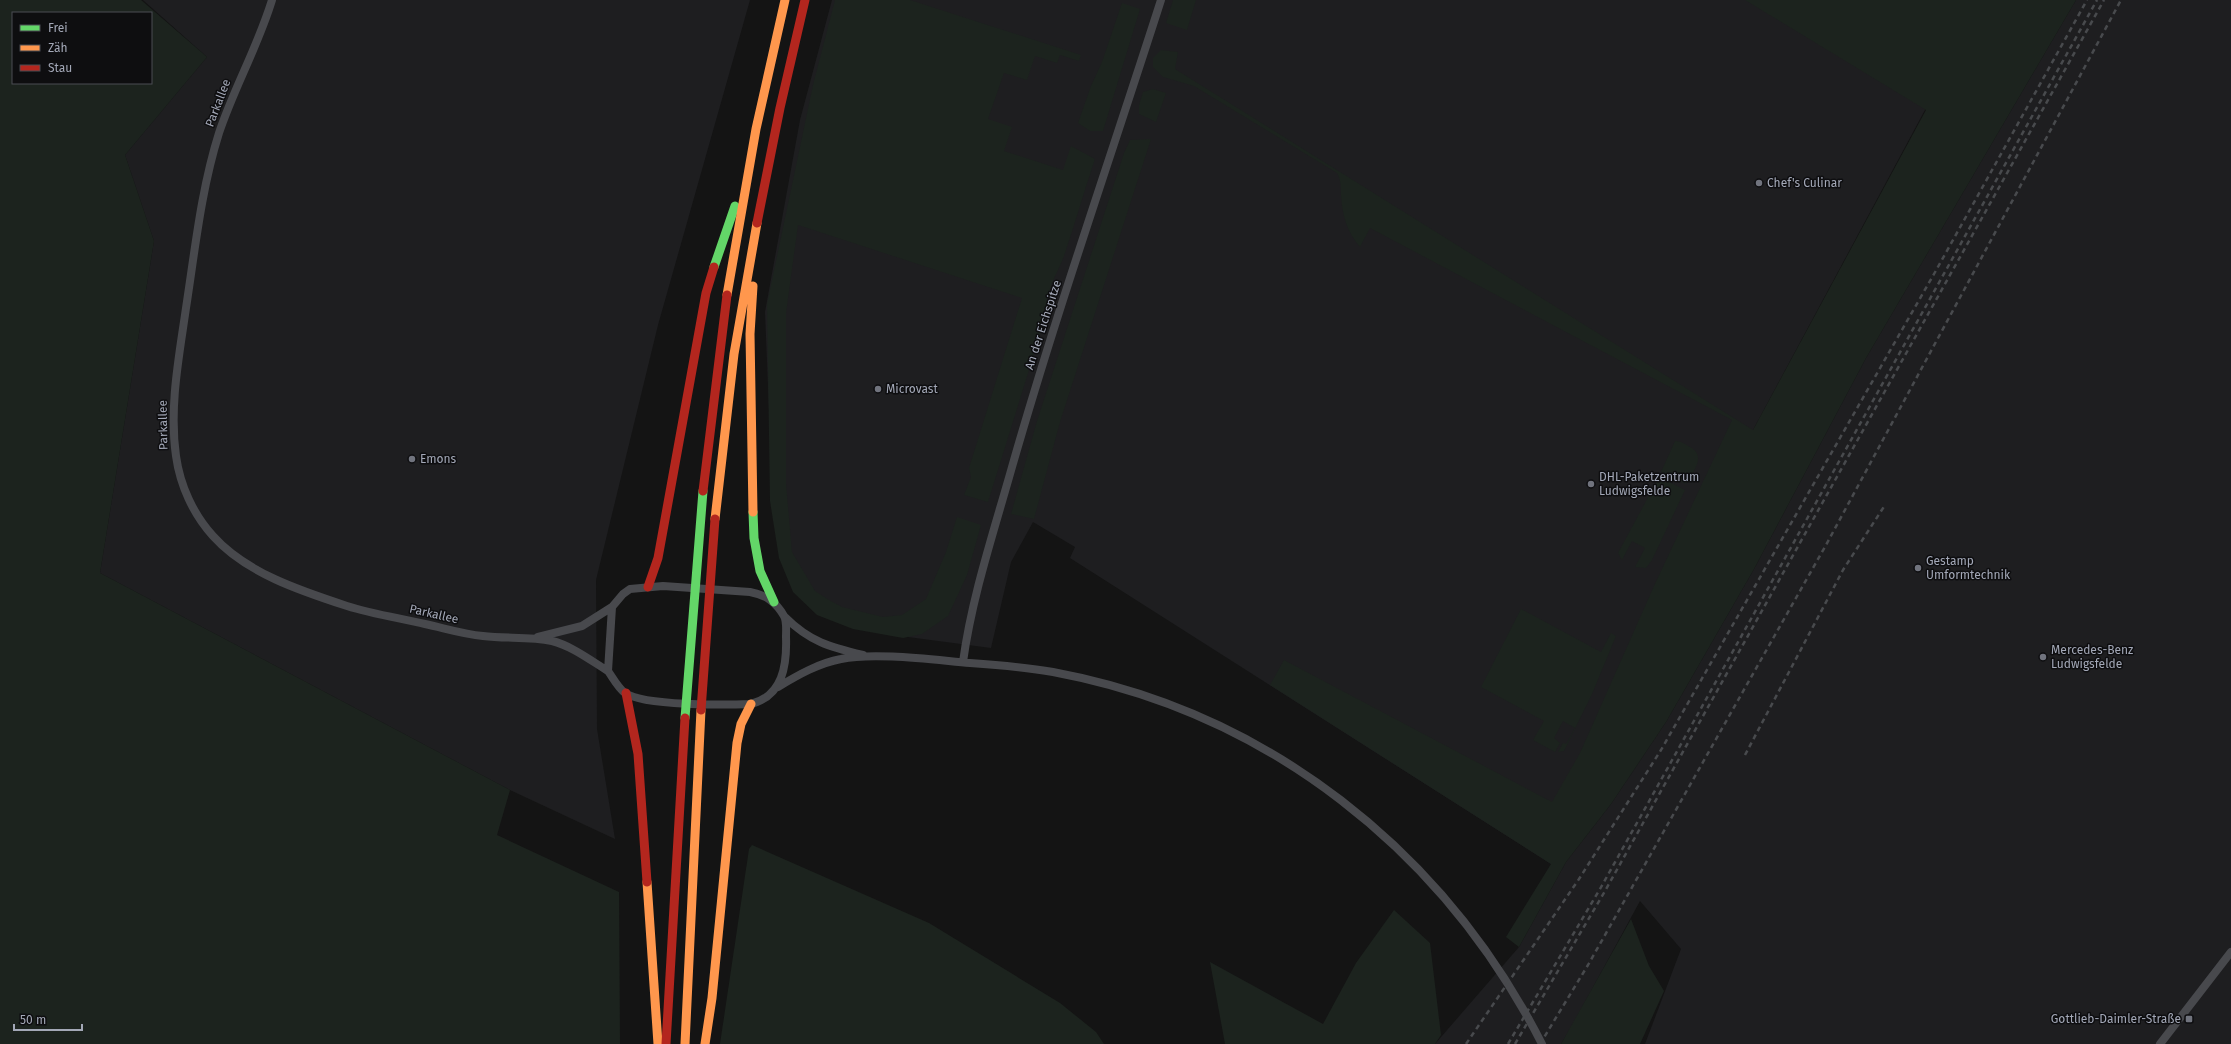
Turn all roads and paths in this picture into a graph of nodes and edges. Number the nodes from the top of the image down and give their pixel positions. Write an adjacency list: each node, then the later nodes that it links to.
1 (272, 0): 11 (street, Parkallee)
2 (785, 0): 5 (highway)
3 (806, 0): 6 (highway)
4 (1161, 0): 13 (street, An der Eichspitze)
5 (746, 178): 7 (highway); 20 (highway)
6 (760, 209): 8 (highway); 21 (highway)
7 (648, 587): 8 (street); 9 (street)
8 (774, 602): 10 (street)
9 (612, 607): 11 (street); 14 (street)
10 (785, 617): 12 (street); 15 (street)
11 (534, 638): 14 (street)
12 (871, 656): 13 (street); 15 (street)
13 (963, 662): 23 (street)
14 (608, 671): 16 (street)
15 (778, 687): 17 (street)
16 (626, 693): 17 (street); 19 (highway)
17 (752, 704): 22 (highway)
18 (2231, 952): 24 (street)
19 (658, 1044)
20 (666, 1044)
21 (685, 1044)
22 (705, 1044)
23 (1542, 1044)
24 (2160, 1044)

